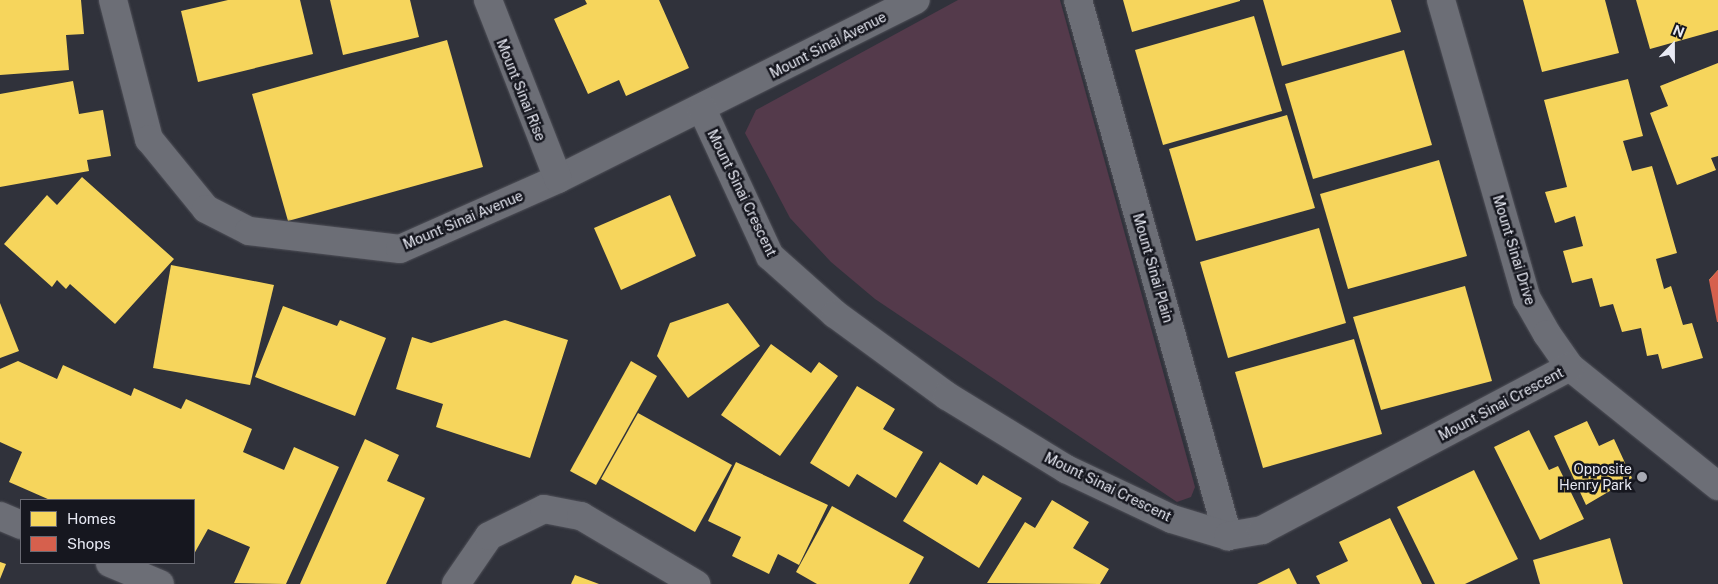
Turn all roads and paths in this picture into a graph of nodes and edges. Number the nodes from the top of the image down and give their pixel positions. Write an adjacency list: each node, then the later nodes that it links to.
1 (114, 0): 7 (street, Mount Sinai Avenue)
2 (488, 0): 7 (street, Mount Sinai Rise)
3 (916, 0): 6 (street, Mount Sinai Avenue)
4 (1078, 0): 12 (street, Mount Sinai Plain)
5 (1441, 0): 8 (street, Mount Sinai Drive)
6 (702, 109): 7 (street, Mount Sinai Avenue); 12 (street, Mount Sinai Crescent)
7 (558, 179)
8 (1570, 367): 9 (street, Mount Sinai Drive); 12 (street, Mount Sinai Crescent)
9 (1718, 486)
10 (0, 516): 11 (street)
11 (20, 525)
12 (1228, 536)
13 (112, 564): 14 (street)
14 (160, 584)
15 (456, 584): 16 (street)
16 (696, 584)

